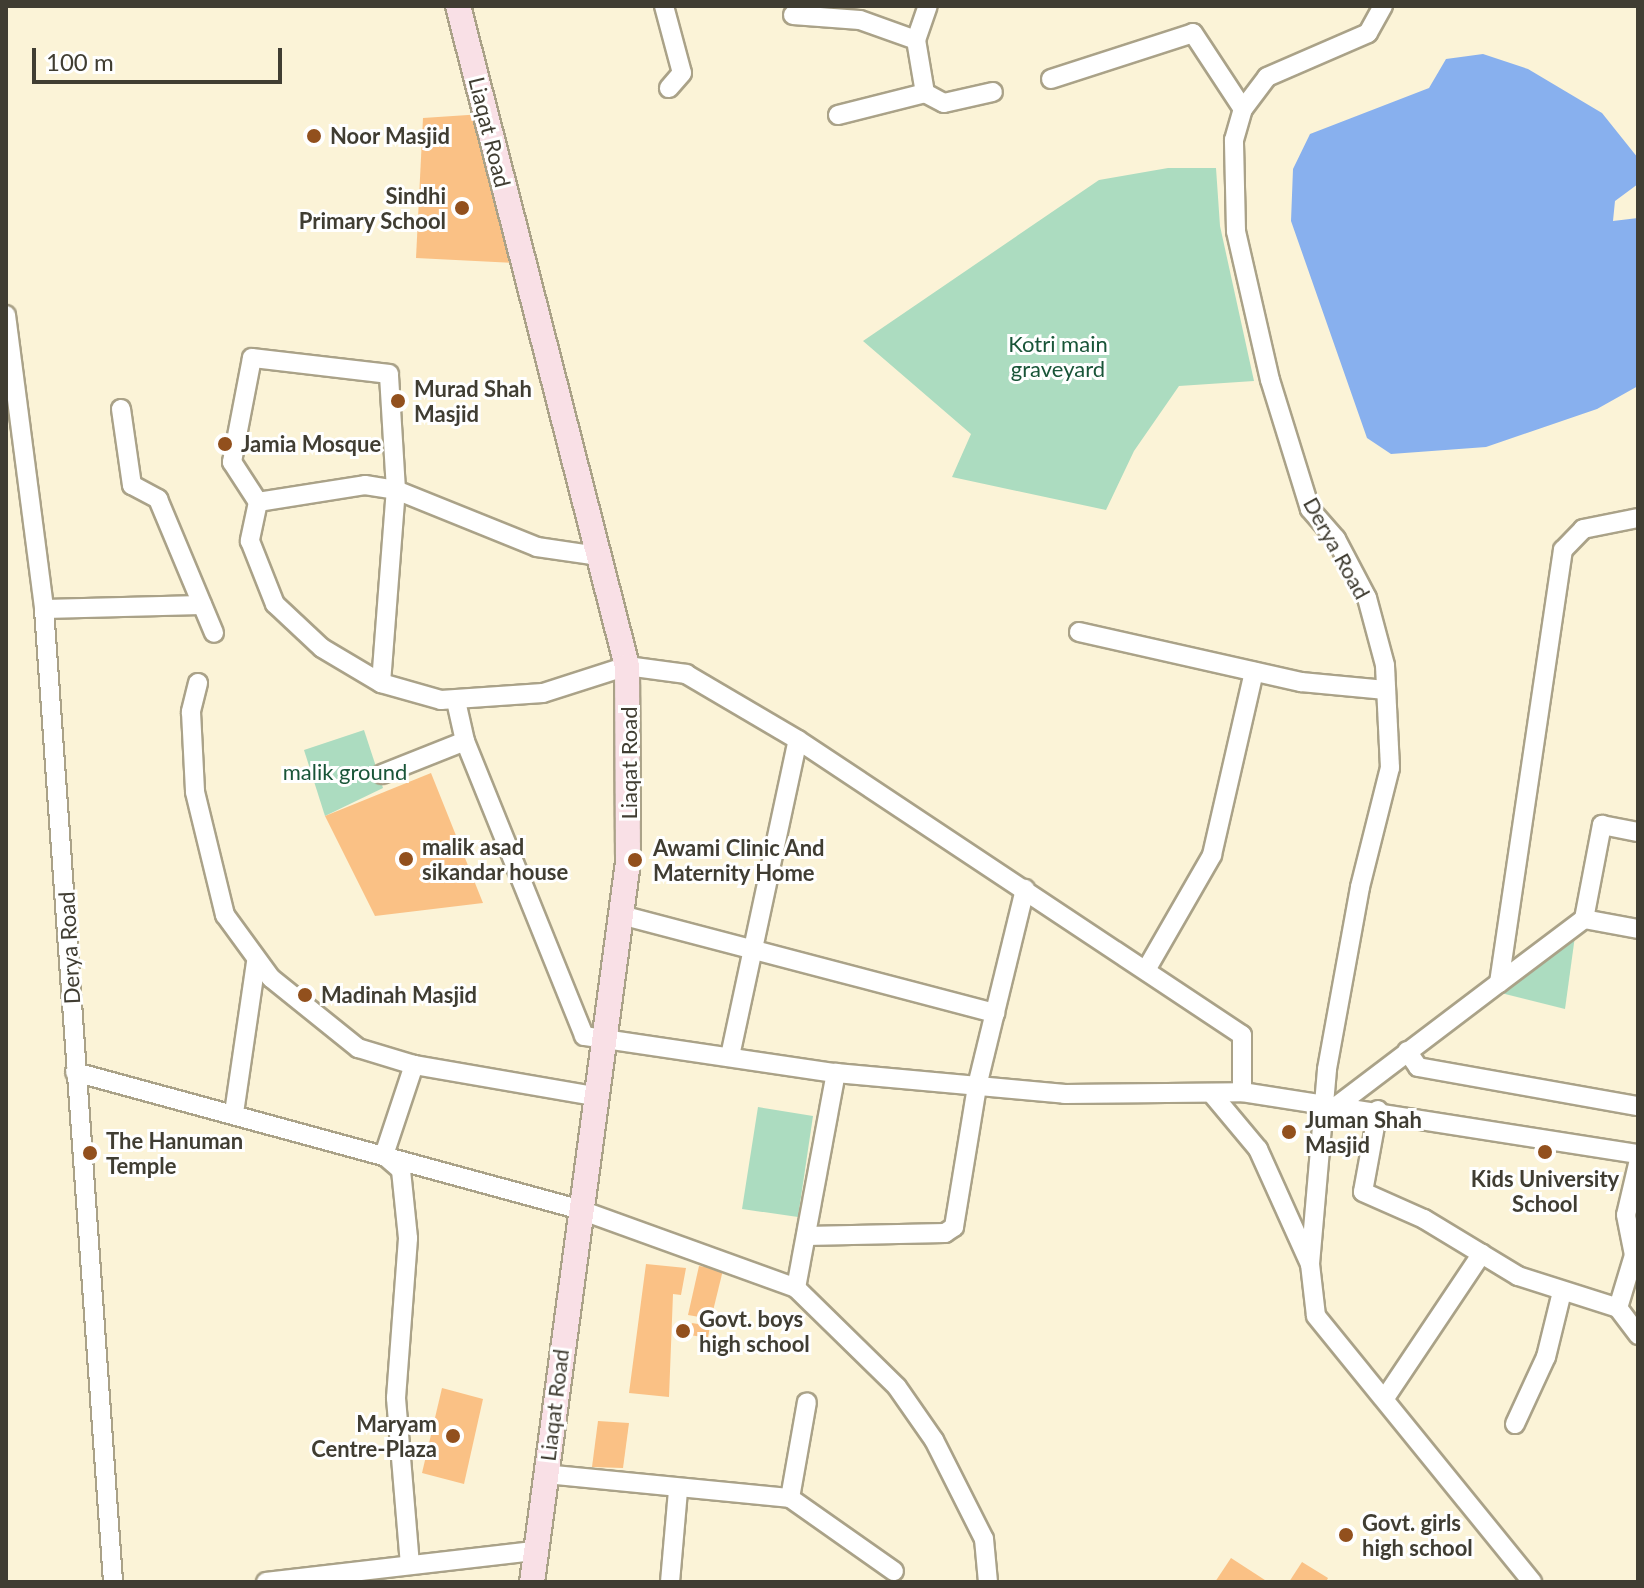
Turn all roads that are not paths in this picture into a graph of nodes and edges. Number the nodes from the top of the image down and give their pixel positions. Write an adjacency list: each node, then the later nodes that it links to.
1 (458, 6): 18 (street, Liaqat Road)
2 (664, 6): 8 (street)
3 (928, 6): 6 (street)
4 (1383, 6): 11 (street, Derya Road)
5 (793, 15): 6 (street)
6 (916, 40): 10 (street)
7 (1051, 79): 11 (street)
8 (669, 88)
9 (993, 92): 10 (street)
10 (925, 93): 12 (street)
11 (1243, 109): 27 (street, Derya Road)
12 (838, 115)
13 (6, 315): 20 (street, Derya Road)
14 (121, 409): 19 (street)
15 (396, 490): 16 (street); 16 (street); 18 (street); 26 (street)
16 (258, 502): 26 (street)
17 (1638, 518): 40 (street)
18 (599, 556): 23 (street, Liaqat Road)
19 (202, 605): 20 (street); 22 (street)
20 (44, 609): 46 (street, Derya Road)
21 (1079, 632): 24 (street)
22 (214, 633)
23 (627, 666): 28 (street); 29 (street); 34 (street, Liaqat Road)
24 (1254, 672): 27 (street); 39 (street)
25 (198, 683): 38 (street)
26 (381, 683): 28 (street)
27 (1386, 690): 52 (street, Derya Road)
28 (456, 701): 30 (street)
29 (798, 740): 33 (street); 37 (street)
30 (465, 741): 31 (street); 42 (street)
31 (382, 774)
32 (1638, 832): 35 (street)
33 (1025, 889): 39 (street); 41 (street)
34 (621, 915): 37 (street); 42 (street, Liaqat Road)
35 (1584, 919): 36 (street); 40 (street)
36 (1638, 929)
37 (753, 953): 41 (street); 44 (street)
38 (256, 963): 45 (street); 55 (street)
39 (1146, 970): 49 (street)
40 (1499, 983): 43 (street)
41 (995, 1013): 48 (street)
42 (603, 1035): 44 (street); 51 (street, Liaqat Road)
43 (1407, 1051): 52 (street); 53 (street)
44 (730, 1056): 47 (street)
45 (414, 1065): 51 (street); 57 (street)
46 (75, 1072): 55 (street); 76 (street, Derya Road)
47 (836, 1073): 48 (street); 60 (street)
48 (977, 1086): 50 (street); 60 (street)
49 (1242, 1092): 50 (street); 52 (street)
50 (1212, 1094): 62 (street)
51 (594, 1096): 59 (street, Liaqat Road)
52 (1331, 1105): 54 (street); 62 (street, Derya Road)
53 (1638, 1106)
54 (1378, 1110): 56 (street); 61 (street)
55 (234, 1113): 57 (street)
56 (1638, 1154)
57 (384, 1155): 59 (street); 74 (street)
58 (1638, 1164): 65 (street)
59 (578, 1209): 63 (street); 70 (street, Liaqat Road)
60 (806, 1236): 63 (street)
61 (1482, 1253): 64 (street); 67 (street)
62 (1310, 1264): 67 (street)
63 (796, 1288): 80 (street)
64 (1562, 1292): 65 (street); 69 (street)
65 (1618, 1308): 66 (street)
66 (1638, 1335)
67 (1385, 1398): 81 (street)
68 (807, 1402): 72 (street)
69 (1515, 1424)
70 (545, 1474): 71 (street); 73 (street, Liaqat Road)
71 (678, 1491): 72 (street); 79 (street)
72 (790, 1498): 75 (street)
73 (533, 1551): 74 (street); 78 (street, Liaqat Road)
74 (410, 1565): 77 (street)
75 (894, 1571)
76 (113, 1582)
77 (266, 1582)
78 (532, 1582)
79 (670, 1582)
80 (988, 1582)
81 (1532, 1582)

